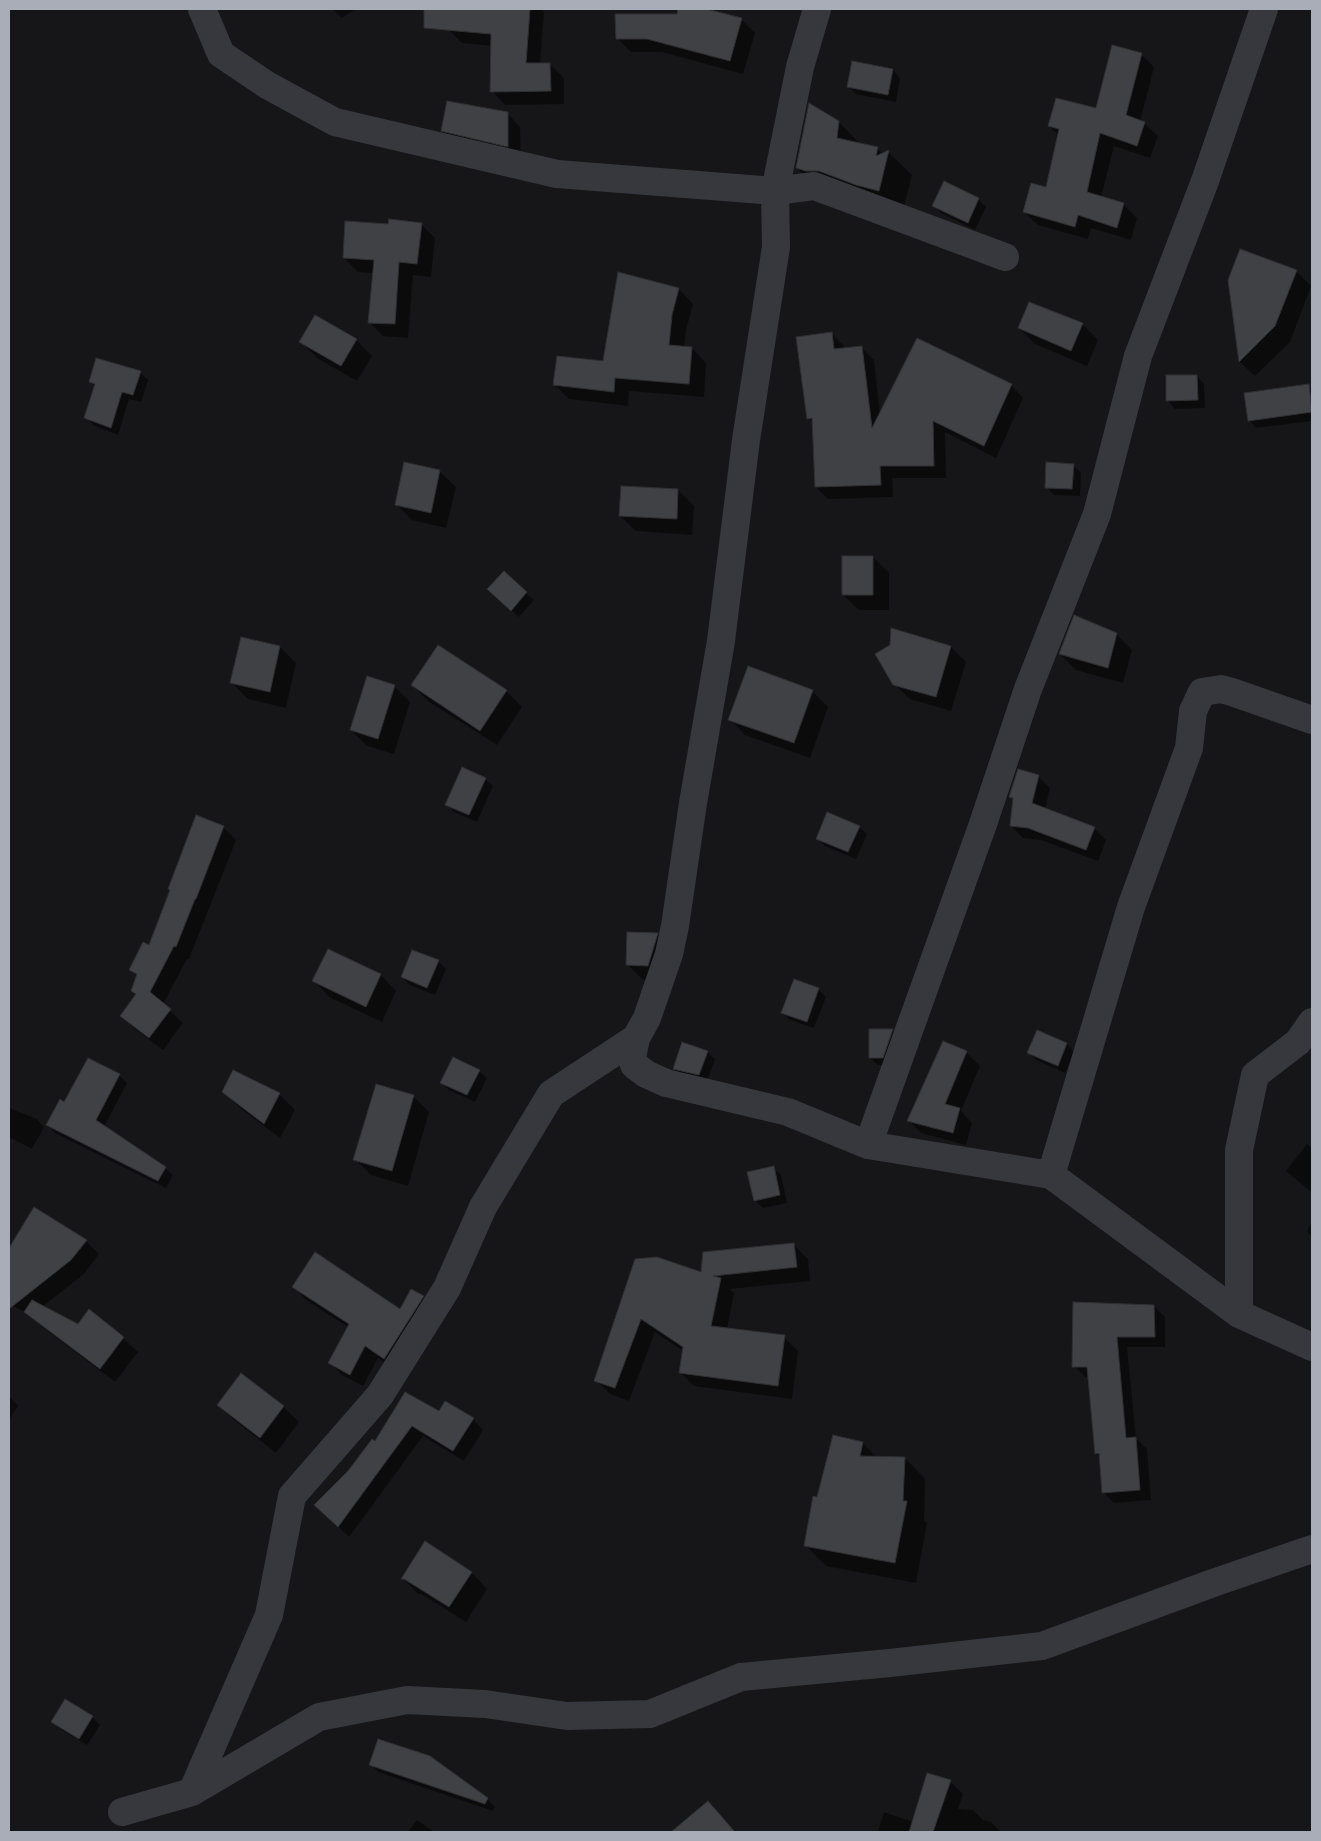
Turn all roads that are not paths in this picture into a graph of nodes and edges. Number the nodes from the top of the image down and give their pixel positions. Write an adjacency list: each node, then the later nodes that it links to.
1 (202, 9): 4 (street)
2 (817, 9): 4 (street)
3 (1264, 9): 9 (street)
4 (775, 191): 5 (street); 8 (street)
5 (1005, 258)
6 (1312, 720): 10 (street)
7 (1312, 1022): 11 (street)
8 (636, 1038): 9 (street); 14 (street)
9 (868, 1145): 10 (street)
10 (1051, 1175): 11 (street)
11 (1239, 1314): 12 (street)
12 (1312, 1347)
13 (1312, 1549): 14 (street)
14 (192, 1792): 15 (street)
15 (122, 1812)

